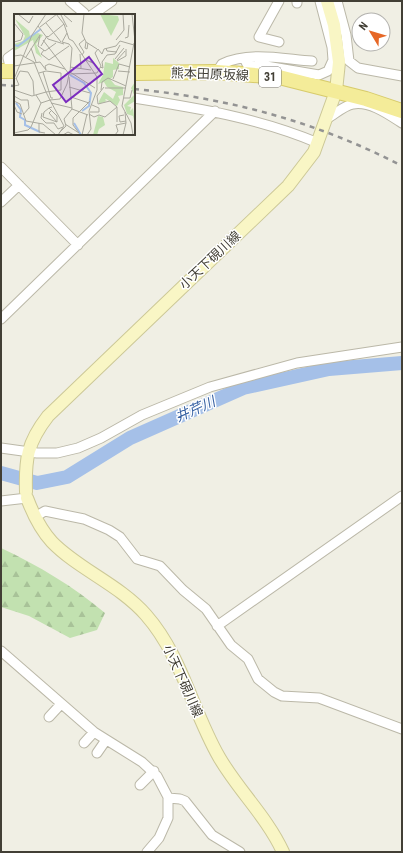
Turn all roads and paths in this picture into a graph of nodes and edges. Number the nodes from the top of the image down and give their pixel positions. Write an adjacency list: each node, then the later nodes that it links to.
1 (70, 1): 7 (street)
2 (112, 1): 8 (street)
3 (279, 1): 9 (street)
4 (320, 1): 10 (street)
5 (327, 1): 15 (main road, 小天下硯川線)
6 (337, 1): 14 (street)
7 (84, 14)
8 (93, 14)
9 (279, 42)
10 (244, 58): 11 (street); 12 (street)
11 (312, 61)
12 (217, 72): 13 (main road, 熊本田原坂線 / 31); 15 (main road, 熊本田原坂線 / 31)
13 (135, 73)
14 (402, 76)
15 (336, 91): 18 (main road, 熊本田原坂線 / 31); 19 (main road, 小天下硯川線)
16 (135, 98): 17 (street)
17 (215, 111): 21 (street); 25 (street)
18 (402, 111)
19 (328, 118): 20 (street); 21 (main road, 小天下硯川線)
20 (402, 123)
21 (318, 143): 29 (main road, 小天下硯川線)
22 (1, 167): 23 (street)
23 (19, 185): 24 (street); 25 (street)
24 (1, 202)
25 (78, 245): 26 (street)
26 (1, 319)
27 (402, 347): 29 (street)
28 (1, 448): 29 (street)
29 (28, 454): 30 (main road, 小天下硯川線)
30 (26, 492): 32 (street); 33 (main road, 小天下硯川線)
31 (402, 496): 34 (street)
32 (1, 501)
33 (35, 517): 34 (street); 48 (main road, 小天下硯川線)
34 (218, 626): 38 (street)
35 (1, 651): 36 (street)
36 (61, 704): 37 (street); 39 (street)
37 (48, 717)
38 (400, 727)
39 (94, 732): 40 (street); 41 (street)
40 (106, 740): 42 (street); 43 (street)
41 (84, 742)
42 (97, 753)
43 (154, 771): 44 (street); 45 (street)
44 (140, 786)
45 (168, 798): 46 (street); 47 (street)
46 (147, 852)
47 (240, 852)
48 (283, 852)

